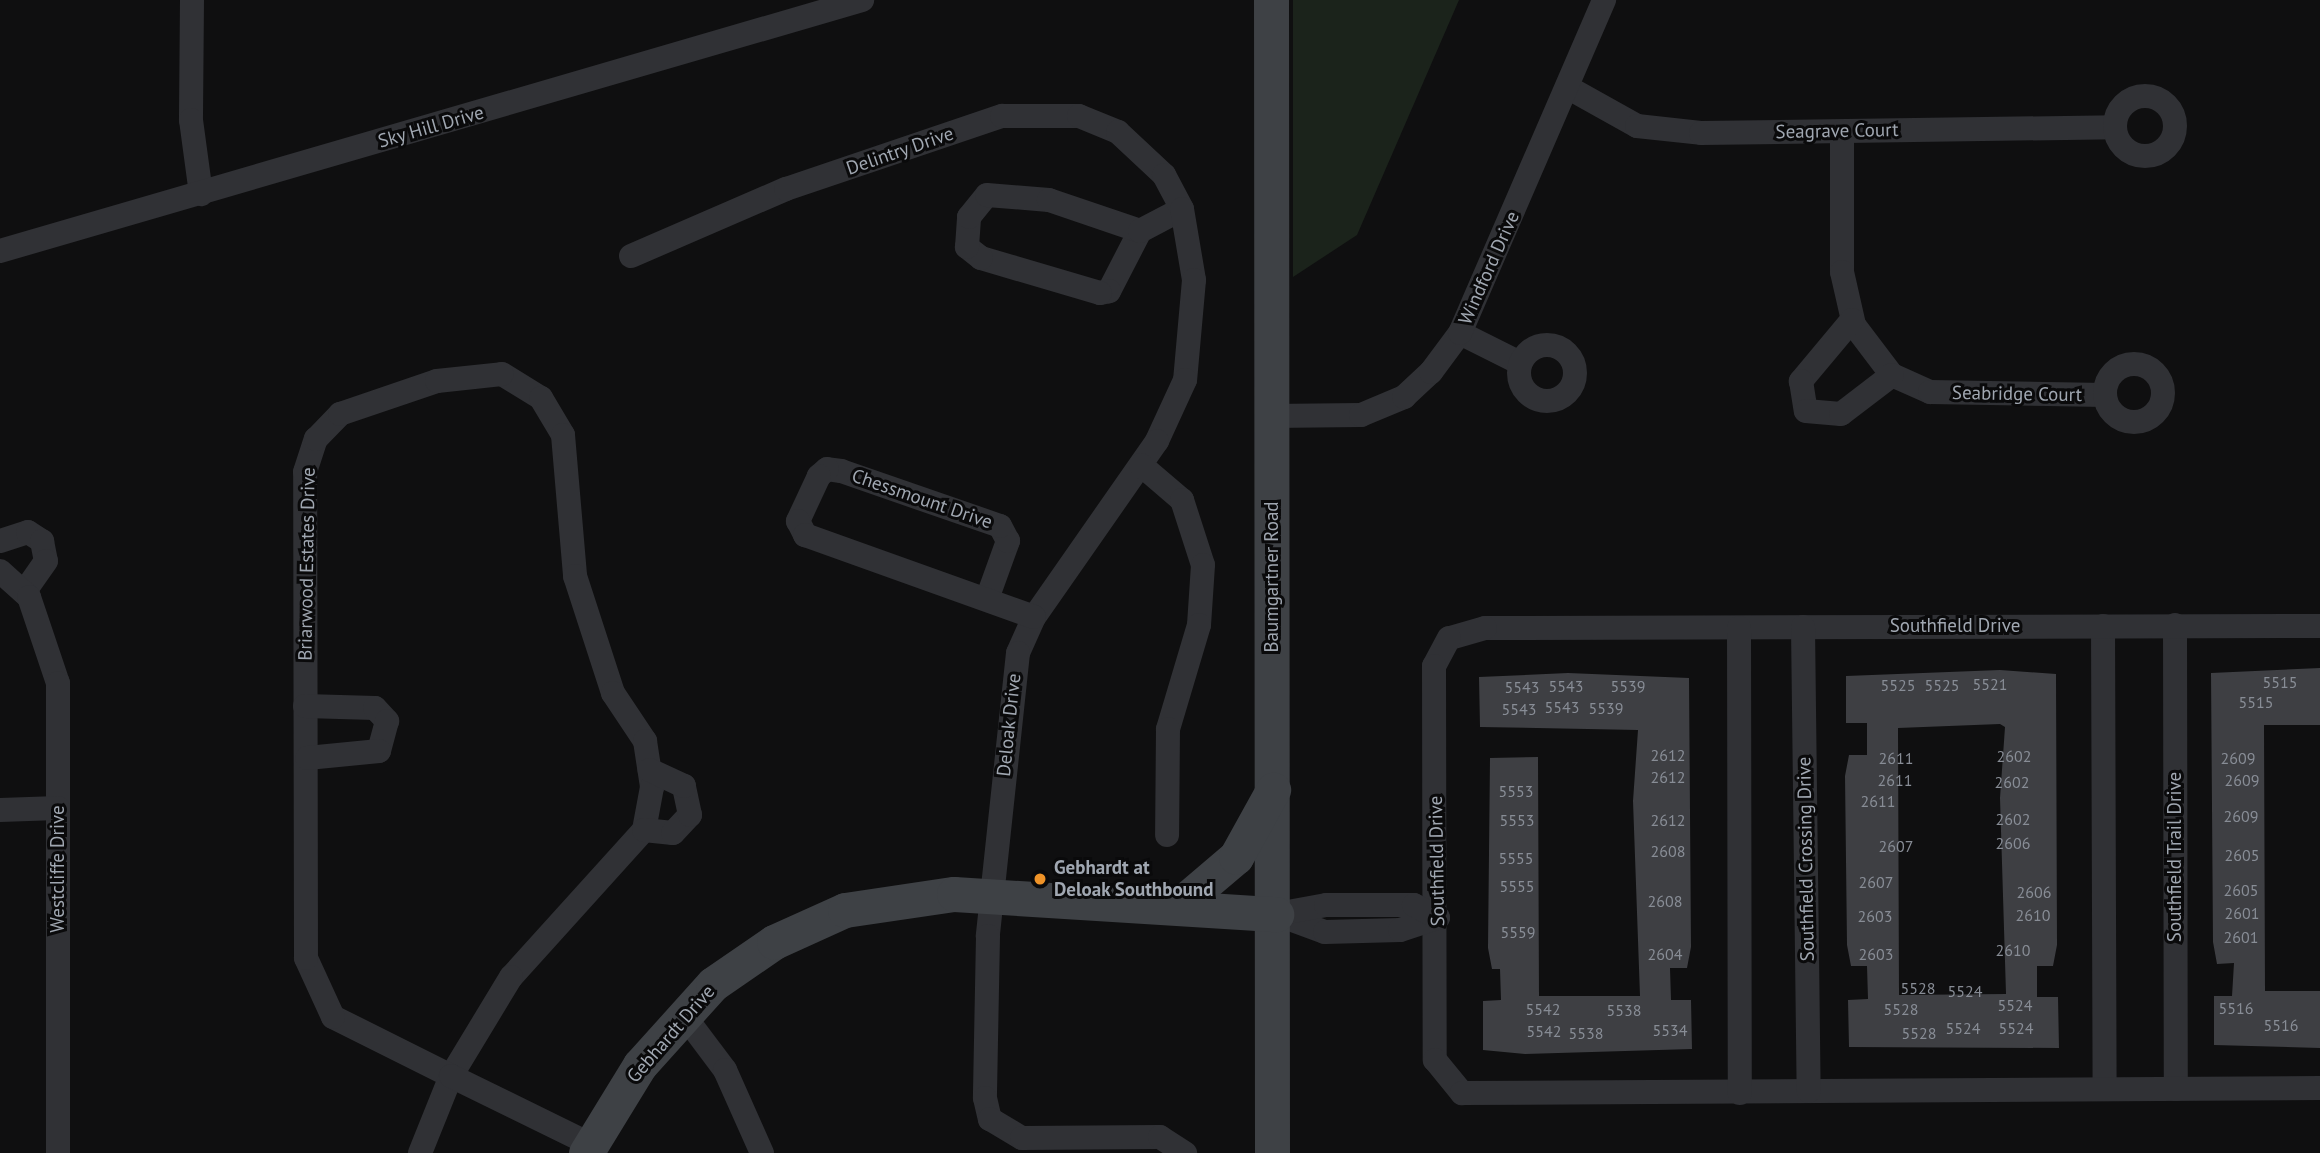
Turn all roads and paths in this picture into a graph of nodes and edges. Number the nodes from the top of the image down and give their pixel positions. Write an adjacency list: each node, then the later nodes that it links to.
1 (192, 0): 10 (street)
2 (862, 0): 5 (street, Sky Hill Drive)
3 (1271, 0): 20 (main road, Baumgartner Road)
4 (1604, 0): 6 (street, Windford Drive)
5 (808, 8): 10 (street, Sky Hill Drive)
6 (1569, 88): 8 (street, Seagrave Court); 16 (street, Windford Drive)
7 (2115, 127): 8 (street, Seagrave Court)
8 (1842, 132): 15 (street)
9 (1164, 175): 11 (street, Deloak Drive); 14 (street, Delintry Drive)
10 (201, 194): 13 (street, Sky Hill Drive)
11 (1182, 209): 12 (street); 21 (street, Deloak Drive)
12 (1140, 231): 12 (street)
13 (0, 251)
14 (631, 256)
15 (1853, 320): 18 (street); 18 (street)
16 (1460, 333): 17 (street); 20 (street, Windford Drive)
17 (1520, 362)
18 (1892, 375): 19 (street, Seabridge Court)
19 (2105, 395)
20 (1272, 416): 35 (main road, Baumgartner Road)
21 (1140, 465): 26 (street, Deloak Drive); 39 (street)
22 (0, 541): 24 (street)
23 (0, 571): 24 (street, Westcliffe Drive)
24 (24, 592): 36 (street, Westcliffe Drive)
25 (987, 599): 25 (street, Chessmount Drive); 26 (street, Chessmount Drive)
26 (1034, 617): 40 (street, Deloak Drive)
27 (2175, 625): 28 (street, Southfield Drive); 29 (street, Southfield Drive); 48 (street, Southfield Trail Drive)
28 (2320, 625)
29 (2103, 626): 30 (street, Southfield Drive); 47 (street)
30 (1803, 627): 31 (street, Southfield Drive); 49 (street, Southfield Crossing Drive)
31 (1739, 628): 43 (street, Southfield Drive); 50 (street)
32 (306, 706): 33 (street, Briarwood Estates Drive); 33 (street); 34 (street, Briarwood Estates Drive)
33 (307, 758): 45 (street, Briarwood Estates Drive)
34 (649, 770): 38 (street, Briarwood Estates Drive); 38 (street)
35 (1275, 787): 41 (main road); 42 (main road, Baumgartner Road)
36 (58, 808): 37 (street); 52 (street, Westcliffe Drive)
37 (0, 810)
38 (644, 830): 45 (street)
39 (1167, 835)
40 (993, 895): 41 (main road, Gebhardt Drive); 44 (main road, Gebhardt Drive); 55 (street, Deloak Drive)
41 (1177, 907): 42 (main road, Gebhardt Drive)
42 (1276, 914): 43 (street); 56 (main road, Baumgartner Road)
43 (1438, 918): 50 (street, Southfield Drive)
44 (682, 1014): 51 (main road, Gebhardt Drive); 54 (street)
45 (451, 1076): 51 (street, Briarwood Estates Drive); 53 (street)
46 (2320, 1088): 48 (street, Southfield Drive)
47 (2105, 1089): 48 (street, Southfield Drive); 49 (street, Southfield Drive)
48 (2176, 1089)
49 (1809, 1091): 50 (street, Southfield Drive)
50 (1740, 1093)
51 (588, 1148)
52 (58, 1153)
53 (420, 1153)
54 (762, 1153)
55 (1185, 1153)
56 (1272, 1153)

